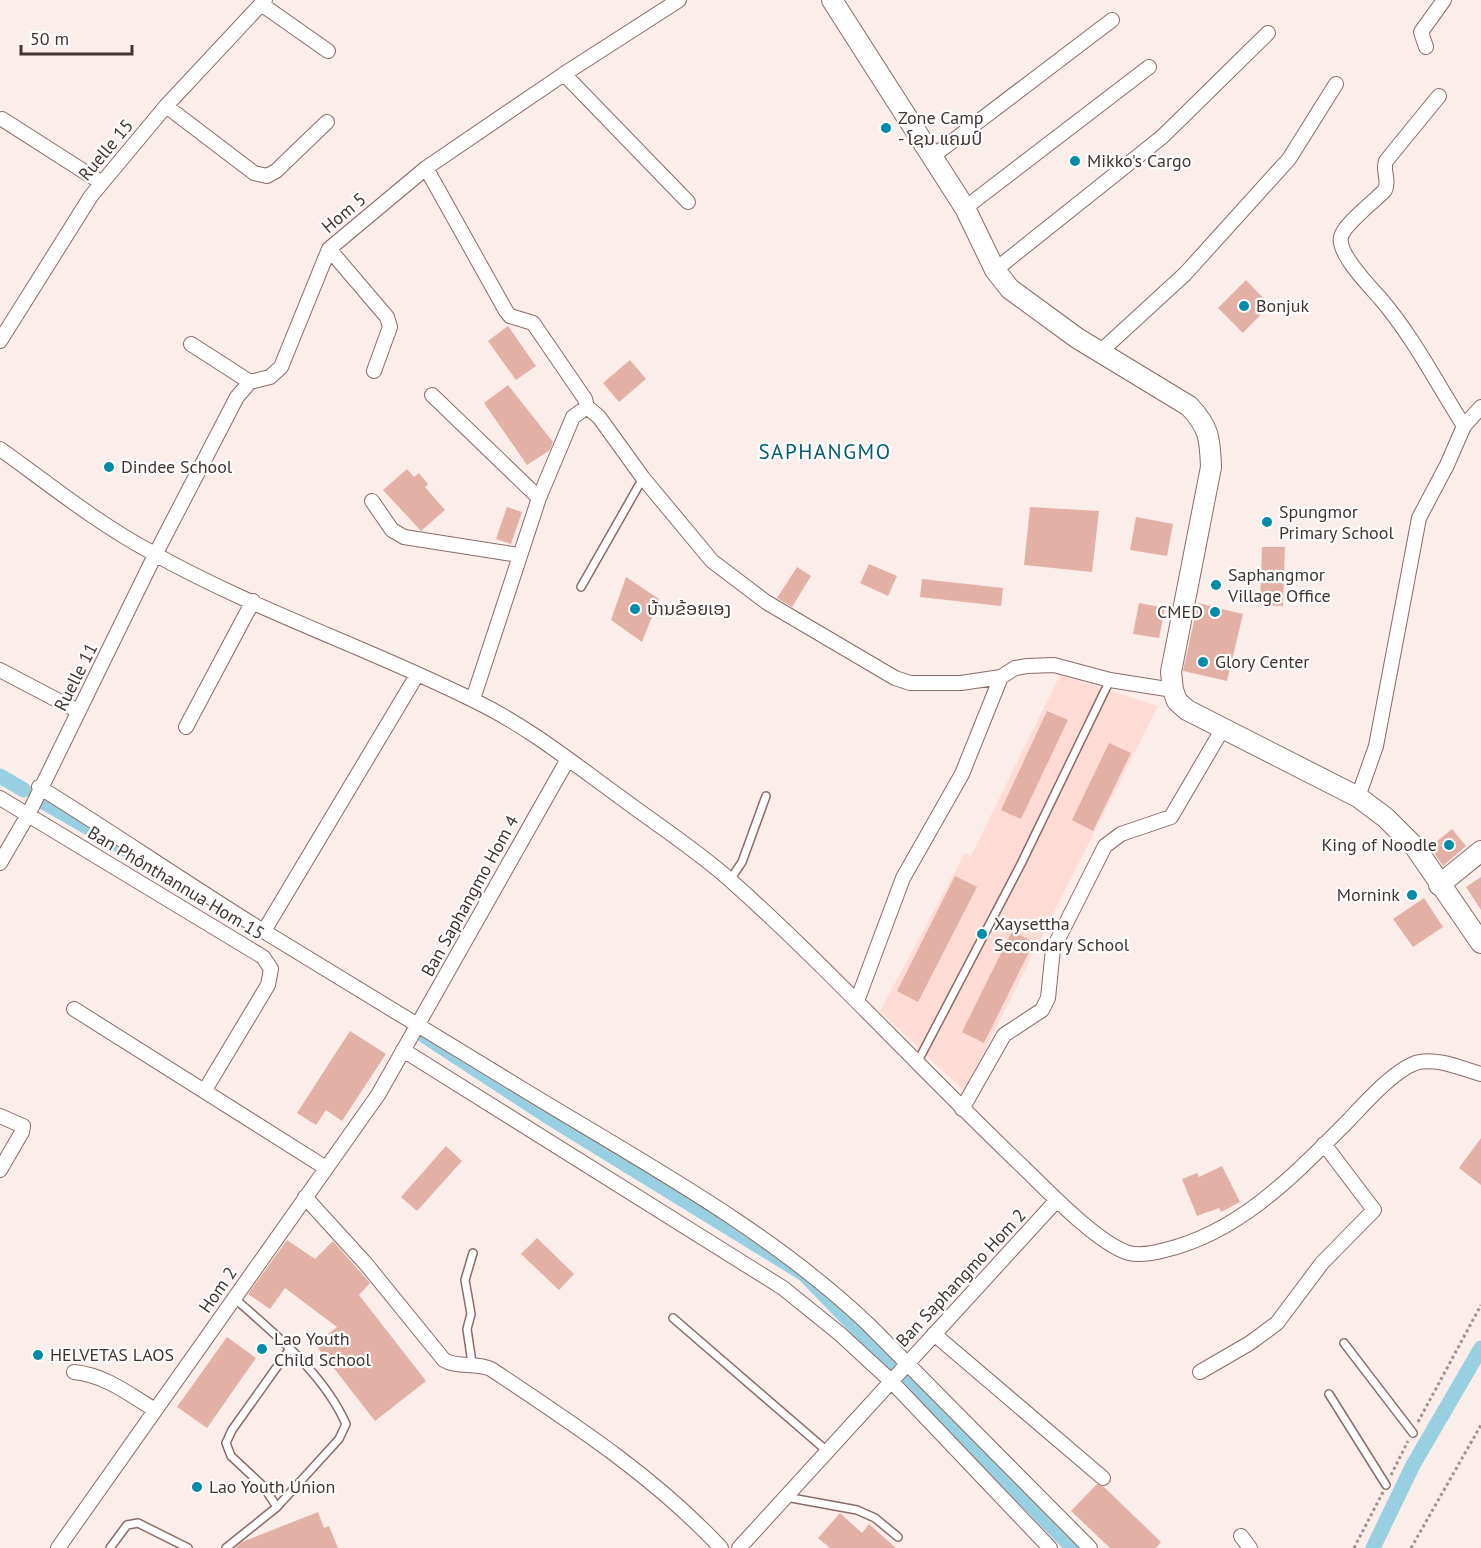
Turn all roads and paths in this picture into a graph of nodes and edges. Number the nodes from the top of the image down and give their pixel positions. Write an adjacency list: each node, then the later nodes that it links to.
1 (679, 0): 10 (street, Hom 5)
2 (832, 0): 16 (street)
3 (1444, 0): 7 (street)
4 (263, 2): 8 (street); 13 (street, Ruelle 15)
5 (1112, 20): 16 (street)
6 (1268, 33): 22 (street)
7 (1426, 47)
8 (328, 51)
9 (1149, 68): 20 (street)
10 (564, 74): 17 (street, Hom 5); 19 (street)
11 (1336, 84): 25 (street)
12 (1439, 96): 31 (street)
13 (166, 106): 15 (street); 18 (street, Ruelle 15)
14 (2, 119): 18 (street)
15 (327, 122)
16 (933, 156): 20 (street)
17 (426, 168): 21 (street, Hom 5); 29 (street)
18 (102, 183): 23 (street, Ruelle 15)
19 (688, 202)
20 (965, 208): 22 (street)
21 (328, 249): 26 (street); 27 (street, Hom 5)
22 (995, 270): 25 (street)
23 (0, 341)
24 (190, 344): 27 (street)
25 (1100, 352): 44 (street)
26 (374, 371)
27 (250, 382): 36 (street)
28 (432, 395): 34 (street)
29 (587, 407): 33 (street); 34 (street)
30 (1481, 407): 31 (street)
31 (1464, 426): 52 (street)
32 (0, 449): 36 (street)
33 (643, 478): 38 (lane); 42 (street)
34 (539, 498): 37 (street)
35 (372, 501): 37 (street)
36 (155, 555): 39 (street); 46 (street, Ruelle 11)
37 (519, 555): 45 (street)
38 (581, 587)
39 (253, 601): 41 (street); 47 (street)
40 (0, 670): 46 (street)
41 (417, 675): 45 (street); 59 (street)
42 (1001, 677): 43 (street); 61 (street)
43 (1110, 680): 44 (street); 65 (lane)
44 (1173, 690): 48 (street)
45 (473, 699): 49 (street)
46 (78, 711): 50 (street, Ruelle 11)
47 (186, 727)
48 (1222, 730): 52 (street); 68 (street)
49 (568, 759): 57 (street); 63 (street, Ban Saphangmo Hom 4)
50 (39, 787): 54 (street, Ruelle 11); 59 (street)
51 (766, 796): 57 (lane)
52 (1358, 797): 58 (street)
53 (0, 798): 54 (street, Ban Phônthannua Hom 15)
54 (28, 815): 56 (street, Ruelle 11); 67 (street, Ban Phônthannua Hom 15)
55 (1481, 850): 58 (street)
56 (0, 863)
57 (730, 880): 61 (street)
58 (1439, 885): 60 (street)
59 (264, 931): 63 (street)
60 (1481, 943)
61 (857, 1001): 65 (street)
62 (74, 1009): 67 (street)
63 (419, 1023): 64 (street, Ban Saphangmo Hom 4); 82 (street)
64 (403, 1050): 71 (street, Hom 2); 85 (street)
65 (918, 1063): 68 (street)
66 (1481, 1074): 70 (street)
67 (205, 1090): 71 (street)
68 (962, 1109): 74 (street)
69 (0, 1116): 72 (street)
70 (1324, 1144): 74 (street); 84 (street)
71 (326, 1168): 73 (street, Hom 2)
72 (0, 1170)
73 (304, 1197): 76 (street, Hom 2); 81 (street)
74 (1057, 1200): 78 (street, Ban Saphangmo Hom 2)
75 (473, 1253): 81 (lane)
76 (234, 1298): 80 (lane); 87 (street, Hom 2)
77 (672, 1318): 90 (lane)
78 (934, 1334): 82 (street, Ban Saphangmo Hom 2); 91 (street)
79 (1344, 1343): 89 (lane)
80 (289, 1350): 94 (lane); 94 (lane)
81 (472, 1363): 101 (street)
82 (906, 1364): 85 (street, Ban Saphangmo Hom 2); 104 (street)
83 (74, 1371): 87 (street)
84 (1200, 1372)
85 (891, 1381): 90 (street, Ban Saphangmo Hom 2); 103 (street)
86 (1329, 1394): 92 (lane)
87 (155, 1410): 97 (street, Hom 2)
88 (1481, 1425): 106 (path)
89 (1413, 1433)
90 (827, 1451): 93 (street, Ban Saphangmo Hom 2)
91 (1103, 1478)
92 (1386, 1485)
93 (786, 1497): 96 (lane); 102 (street, Ban Saphangmo Hom 2)
94 (277, 1507): 100 (lane)
95 (1241, 1536): 105 (street)
96 (898, 1537)
97 (58, 1548)
98 (110, 1548): 99 (lane)
99 (188, 1548)
100 (226, 1548)
101 (721, 1548)
102 (739, 1548)
103 (1050, 1548)
104 (1090, 1548)
105 (1250, 1548)
106 (1411, 1548)

